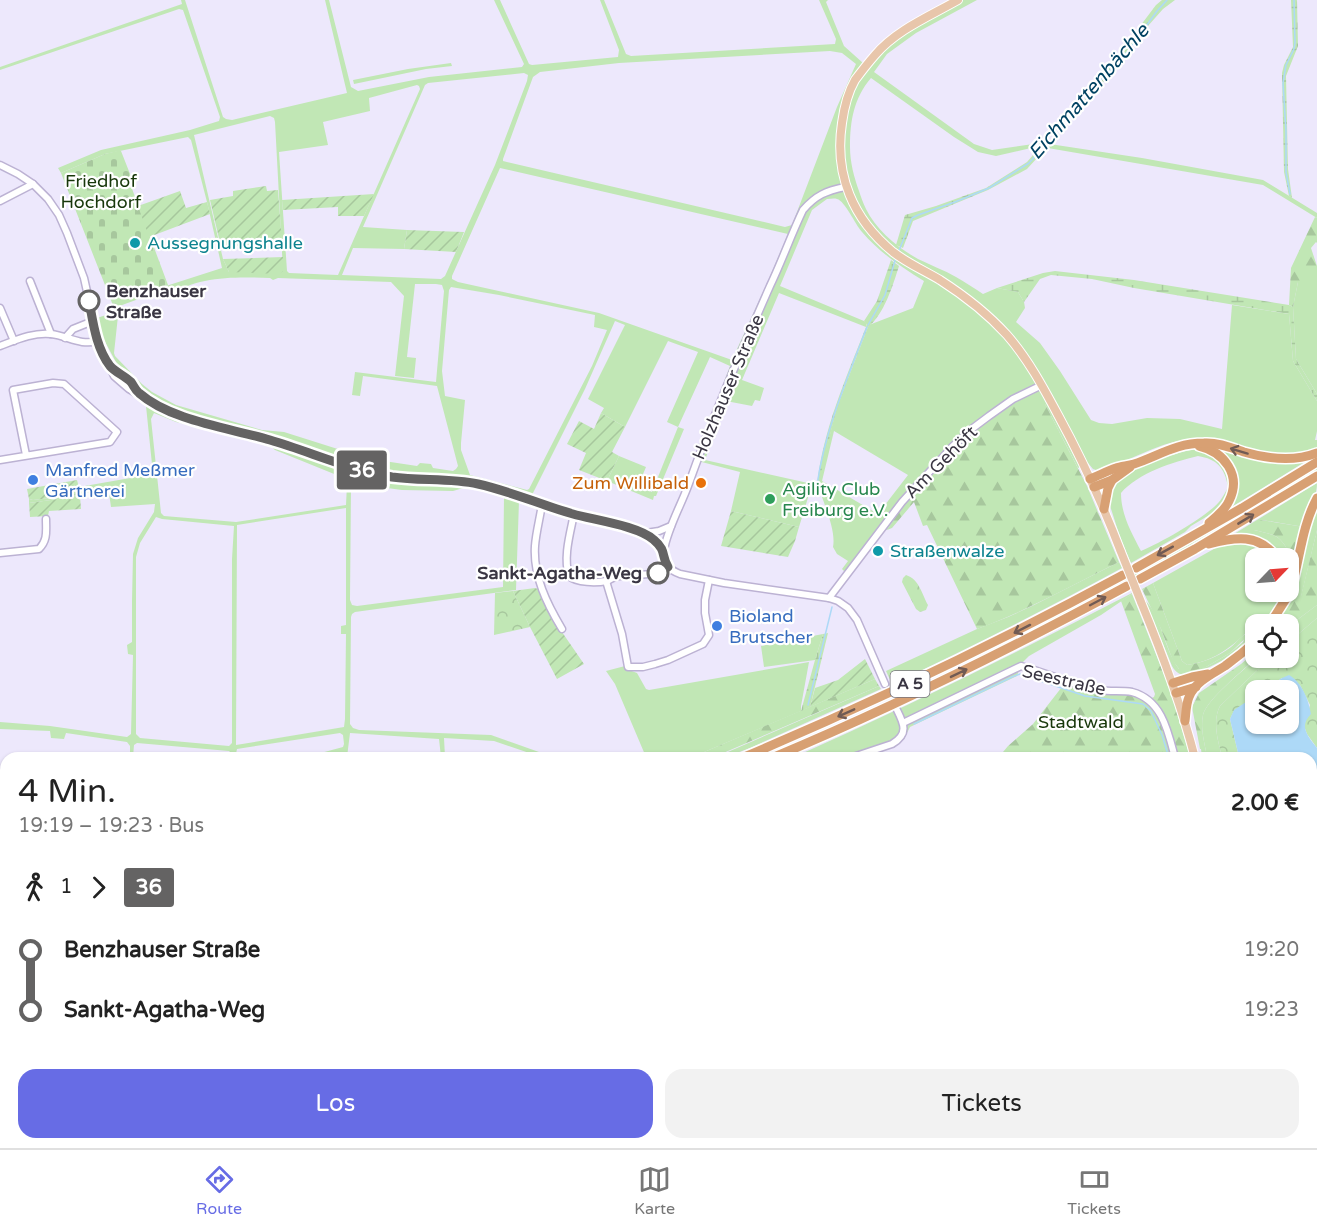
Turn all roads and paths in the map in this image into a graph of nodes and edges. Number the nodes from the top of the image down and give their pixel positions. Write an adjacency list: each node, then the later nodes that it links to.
1 (958, 0): 4 (main road)
2 (0, 165): 3 (street)
3 (33, 184): 5 (street); 8 (street)
4 (845, 187): 14 (main road); 29 (street, Holzhauser Straße)
5 (0, 201)
6 (30, 281): 9 (street)
7 (0, 308): 11 (street)
8 (93, 321): 10 (street); 12 (street)
9 (51, 334): 10 (street); 11 (street)
10 (66, 338): 12 (street)
11 (14, 341): 13 (street)
12 (98, 341): 25 (street)
13 (0, 346)
14 (1042, 385): 23 (main road); 43 (street, Am Gehöft)
15 (1190, 445): 16 (highway, one-way to 15); 20 (highway); 31 (highway)
16 (1317, 453)
17 (26, 455): 17 (street); 18 (street)
18 (0, 460)
19 (1317, 462): 31 (highway)
20 (1134, 464): 22 (highway); 23 (highway)
21 (1317, 476): 33 (highway, one-way to 21)
22 (1112, 480): 23 (highway); 26 (highway)
23 (1092, 483): 26 (main road)
24 (1317, 498): 47 (highway)
25 (542, 504): 27 (street); 49 (street)
26 (1104, 509): 52 (main road, bridge)
27 (574, 514): 30 (street); 41 (street)
28 (46, 519): 35 (street)
29 (671, 526): 30 (street); 34 (street)
30 (646, 533): 34 (street)
31 (1195, 535): 37 (highway, one-way to 37)
32 (1268, 548): 33 (highway)
33 (1195, 549): 39 (highway)
34 (664, 551): 36 (street)
35 (0, 553)
36 (668, 567): 40 (street); 41 (street)
37 (1136, 568)
38 (1123, 575): 59 (highway, A 5, one-way to 59)
39 (1140, 579)
40 (709, 580): 41 (street); 44 (street)
41 (606, 581)
42 (1127, 586): 60 (highway, A 5, one-way to 42)
43 (837, 588): 44 (street, Am Gehöft); 45 (street)
44 (829, 598): 45 (street)
45 (838, 601): 53 (street)
46 (1282, 602): 47 (highway)
47 (1281, 607): 48 (highway)
48 (1276, 614)
49 (562, 629)
50 (1245, 650): 51 (highway)
51 (1211, 674): 52 (highway); 54 (highway)
52 (1173, 683): 55 (main road)
53 (885, 684)
54 (1196, 687): 55 (highway); 57 (highway)
55 (1176, 693): 57 (main road)
56 (897, 710): 58 (street)
57 (1185, 721): 63 (main road)
58 (903, 723): 61 (street); 62 (street, Seestraße)
59 (756, 752)
60 (786, 752)
61 (868, 752)
62 (1172, 752)
63 (1193, 752)

